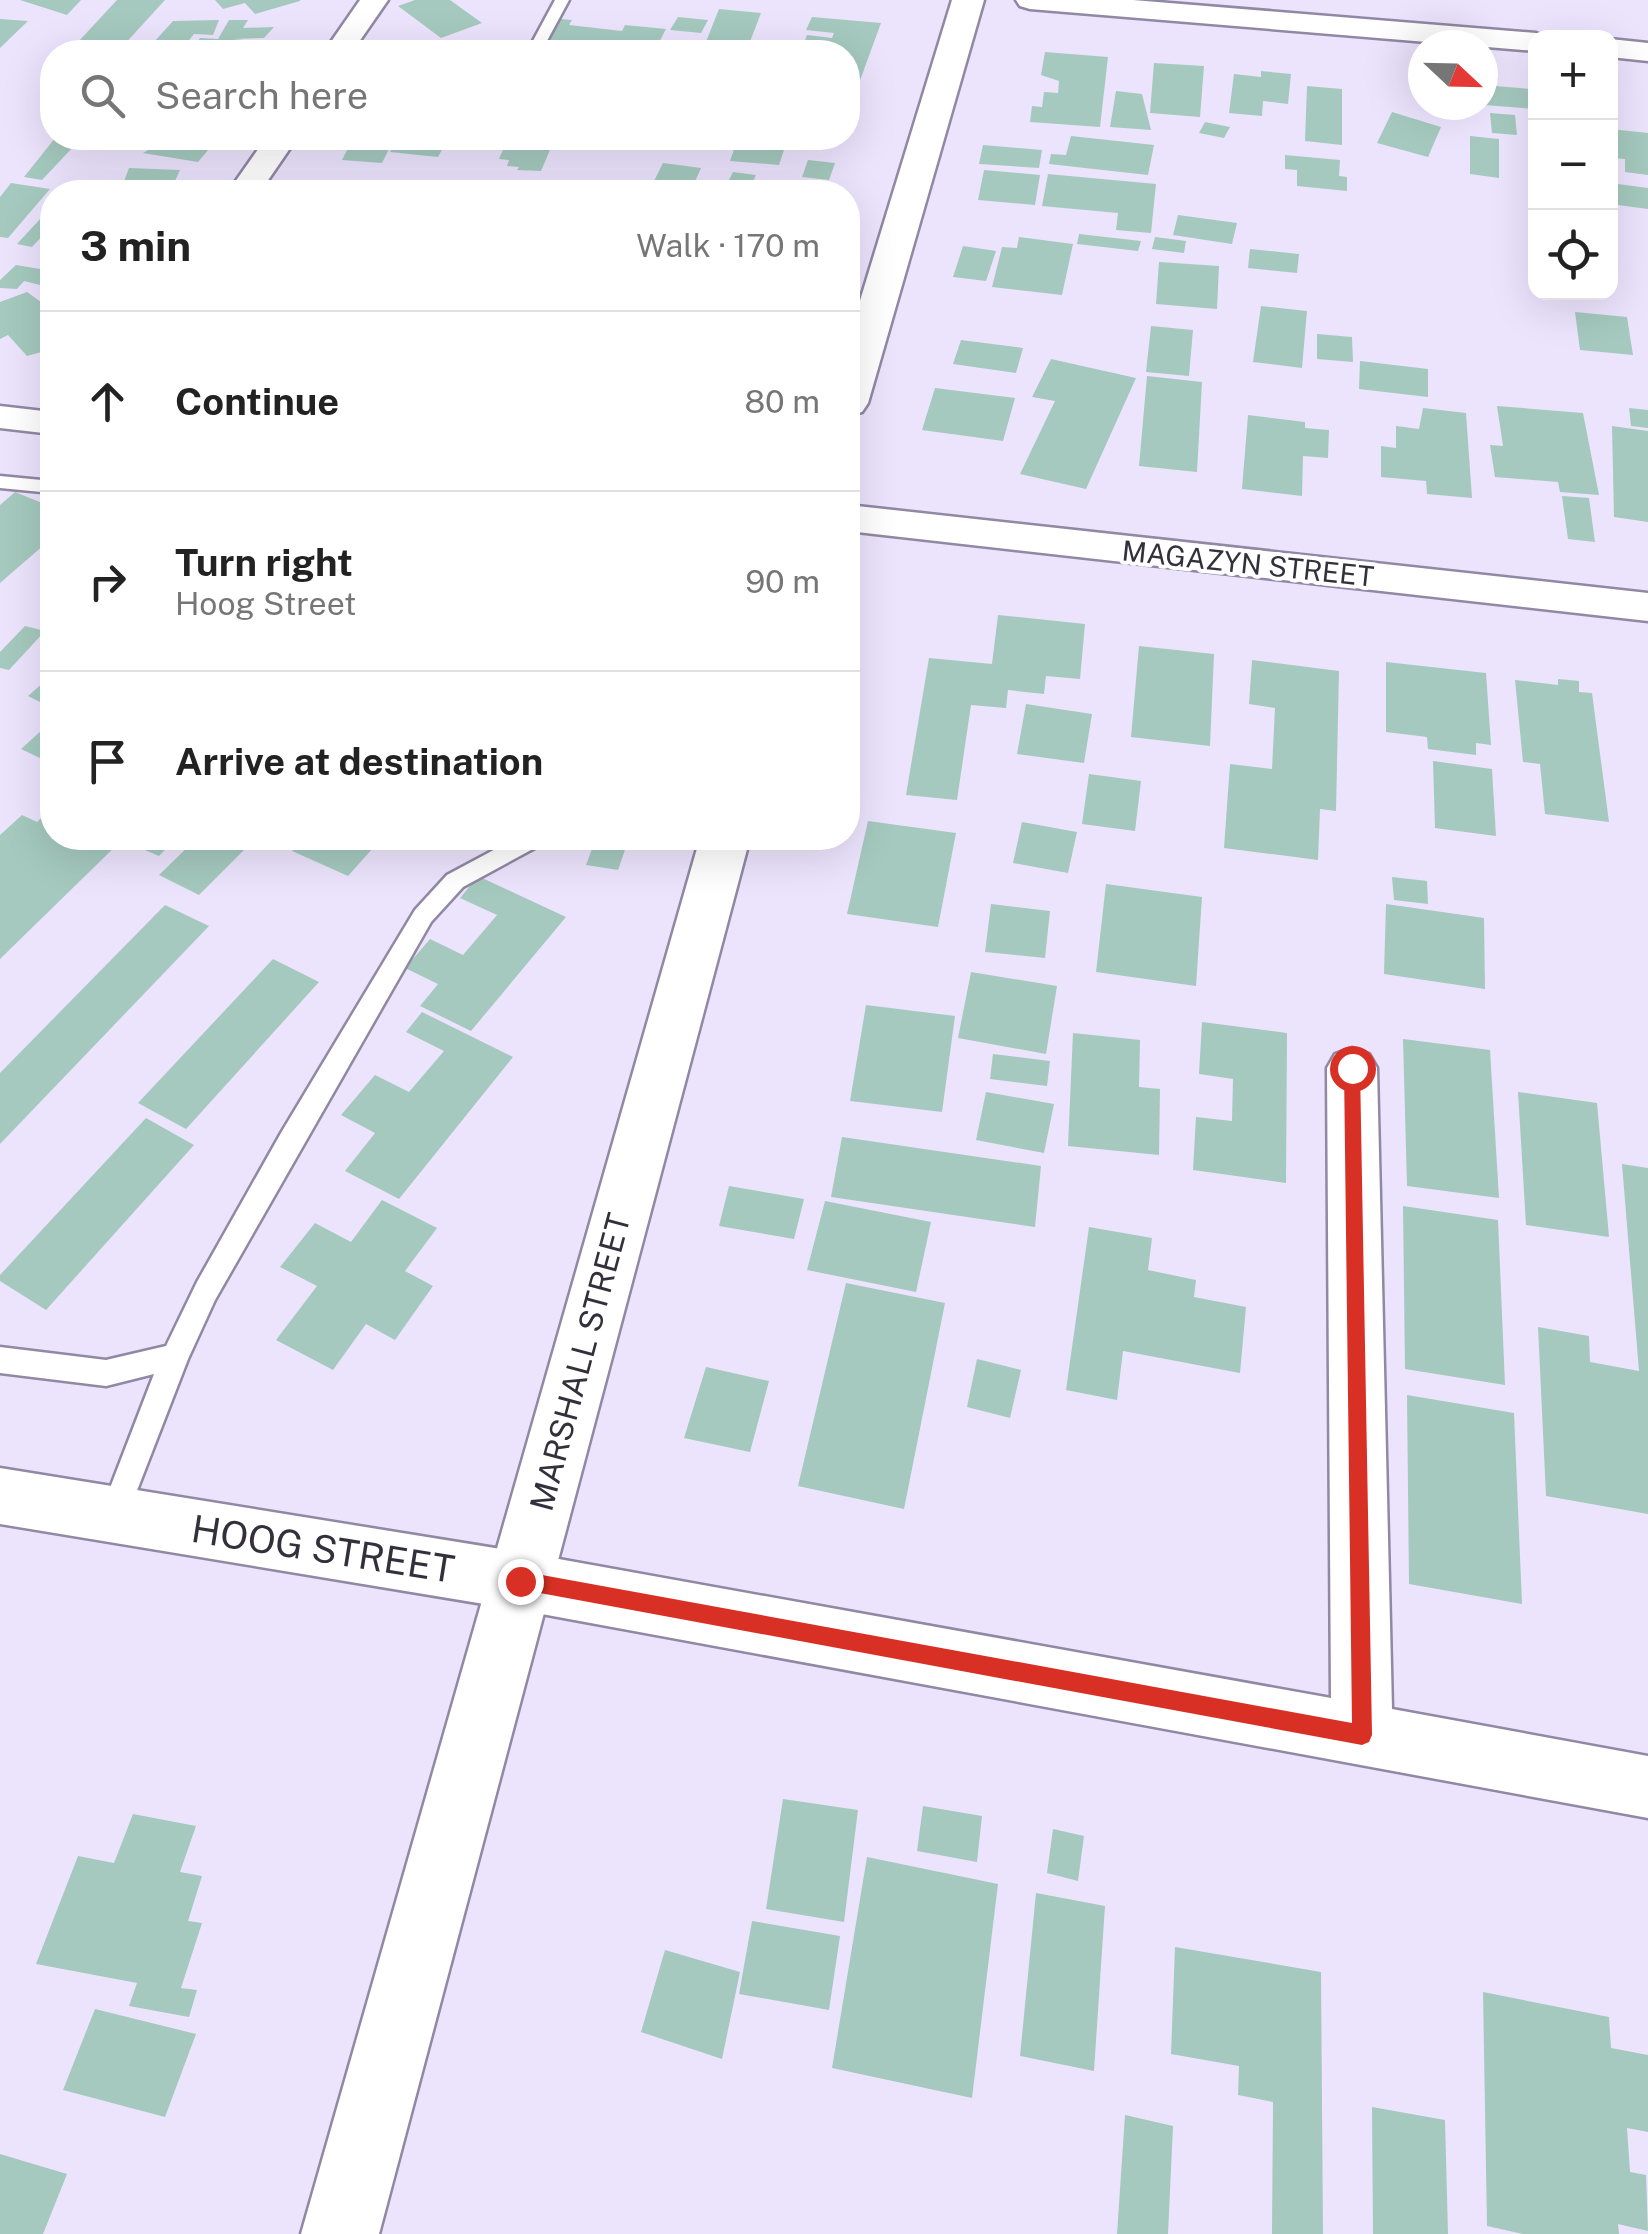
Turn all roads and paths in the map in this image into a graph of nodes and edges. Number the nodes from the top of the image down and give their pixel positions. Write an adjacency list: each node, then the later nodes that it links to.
1 (374, 0): 5 (street)
2 (562, 0): 6 (lane)
3 (968, 0): 12 (street)
4 (1030, 0): 7 (street)
5 (346, 40)
6 (540, 40)
7 (1528, 41)
8 (1618, 49): 9 (street)
9 (1648, 52)
10 (274, 150): 11 (street)
11 (252, 180)
12 (860, 363)
13 (0, 417): 14 (street)
14 (40, 421)
15 (0, 482): 16 (lane)
16 (40, 486)
17 (860, 519): 18 (street, MAGAZYN STREET)
18 (1648, 607)
19 (512, 850): 22 (lane)
20 (722, 850): 26 (street, MARSHALL STREET)
21 (1352, 1068): 27 (street)
22 (175, 1357): 23 (lane); 25 (lane)
23 (0, 1360)
24 (0, 1496): 25 (street, HOOG STREET)
25 (114, 1514): 26 (street, HOOG STREET)
26 (520, 1581): 27 (street, HOOG STREET); 29 (street, MARSHALL STREET)
27 (1362, 1735): 28 (street, HOOG STREET)
28 (1648, 1787)
29 (340, 2234)

